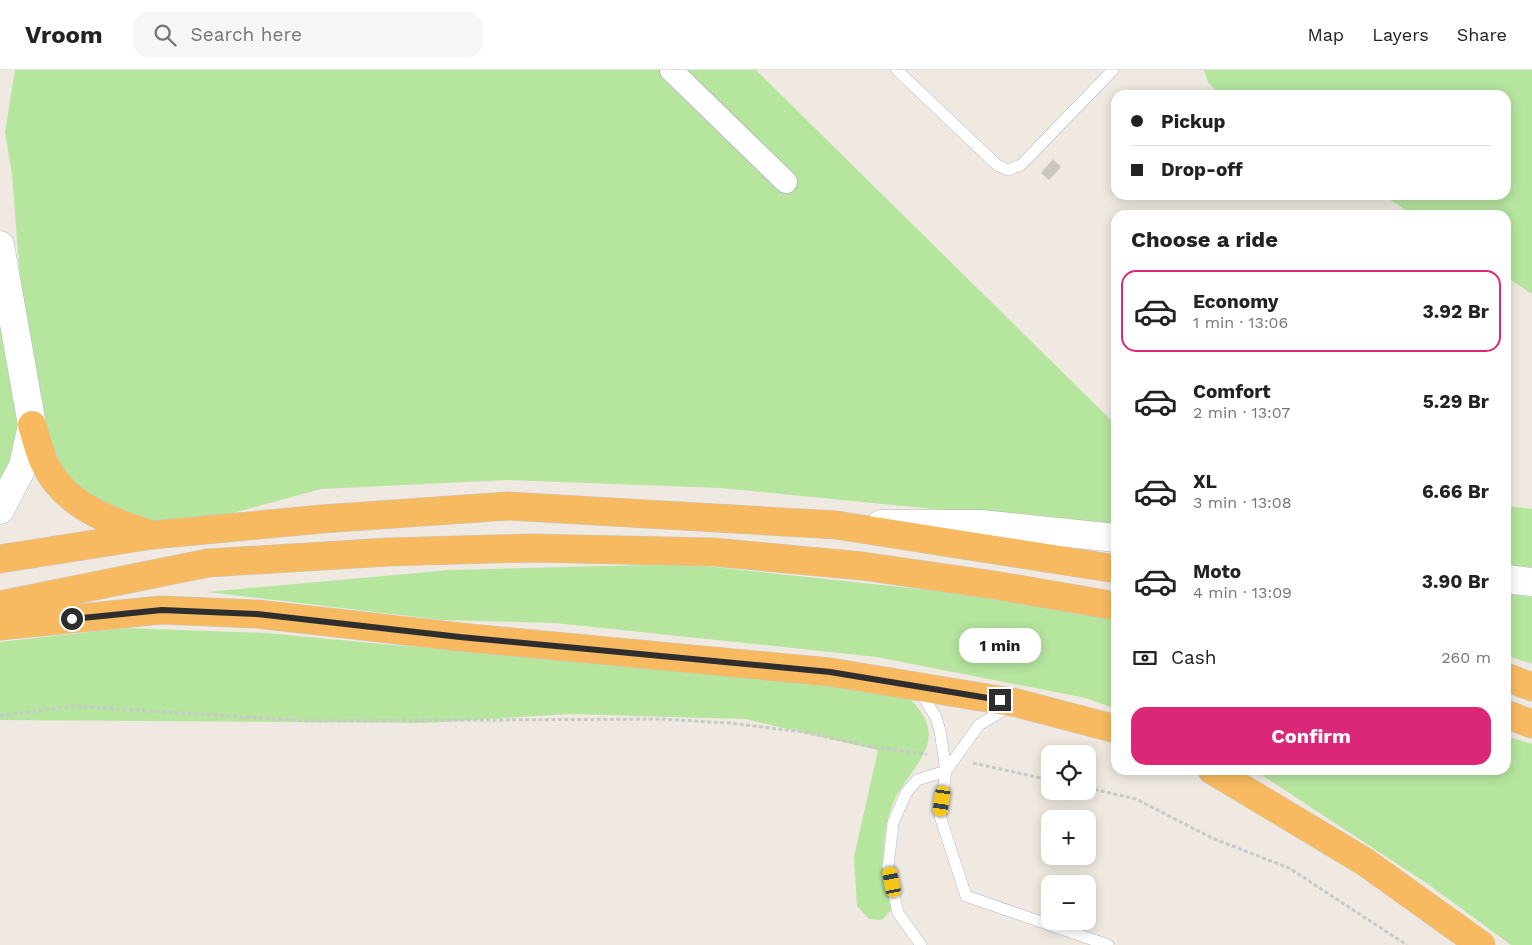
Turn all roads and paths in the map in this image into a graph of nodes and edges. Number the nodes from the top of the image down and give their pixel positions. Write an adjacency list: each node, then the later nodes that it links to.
1 (671, 70): 4 (street)
2 (897, 70): 3 (lane)
3 (1113, 70)
4 (786, 182)
5 (0, 245): 6 (main road)
6 (32, 425): 7 (main road); 9 (highway)
7 (0, 510)
8 (836, 524): 9 (highway); 10 (main road); 12 (highway)
9 (152, 535): 11 (highway)
10 (1111, 537)
11 (0, 558)
12 (1111, 568)
13 (1511, 580): 14 (main road)
14 (1532, 582)
15 (0, 605): 16 (highway)
16 (1111, 605)
17 (0, 626): 19 (highway)
18 (1511, 679): 20 (highway)
19 (916, 685): 21 (highway); 26 (lane)
20 (1532, 686)
21 (1017, 702): 25 (highway); 26 (lane)
22 (0, 716): 26 (path)
23 (1511, 716): 24 (highway)
24 (1532, 724)
25 (1111, 728)
26 (949, 758): 27 (lane); 29 (path)
27 (946, 771): 31 (lane); 32 (lane)
28 (1220, 775): 34 (highway)
29 (1041, 778)
30 (1096, 790): 33 (path)
31 (922, 945)
32 (1108, 945)
33 (1407, 945)
34 (1481, 945)

